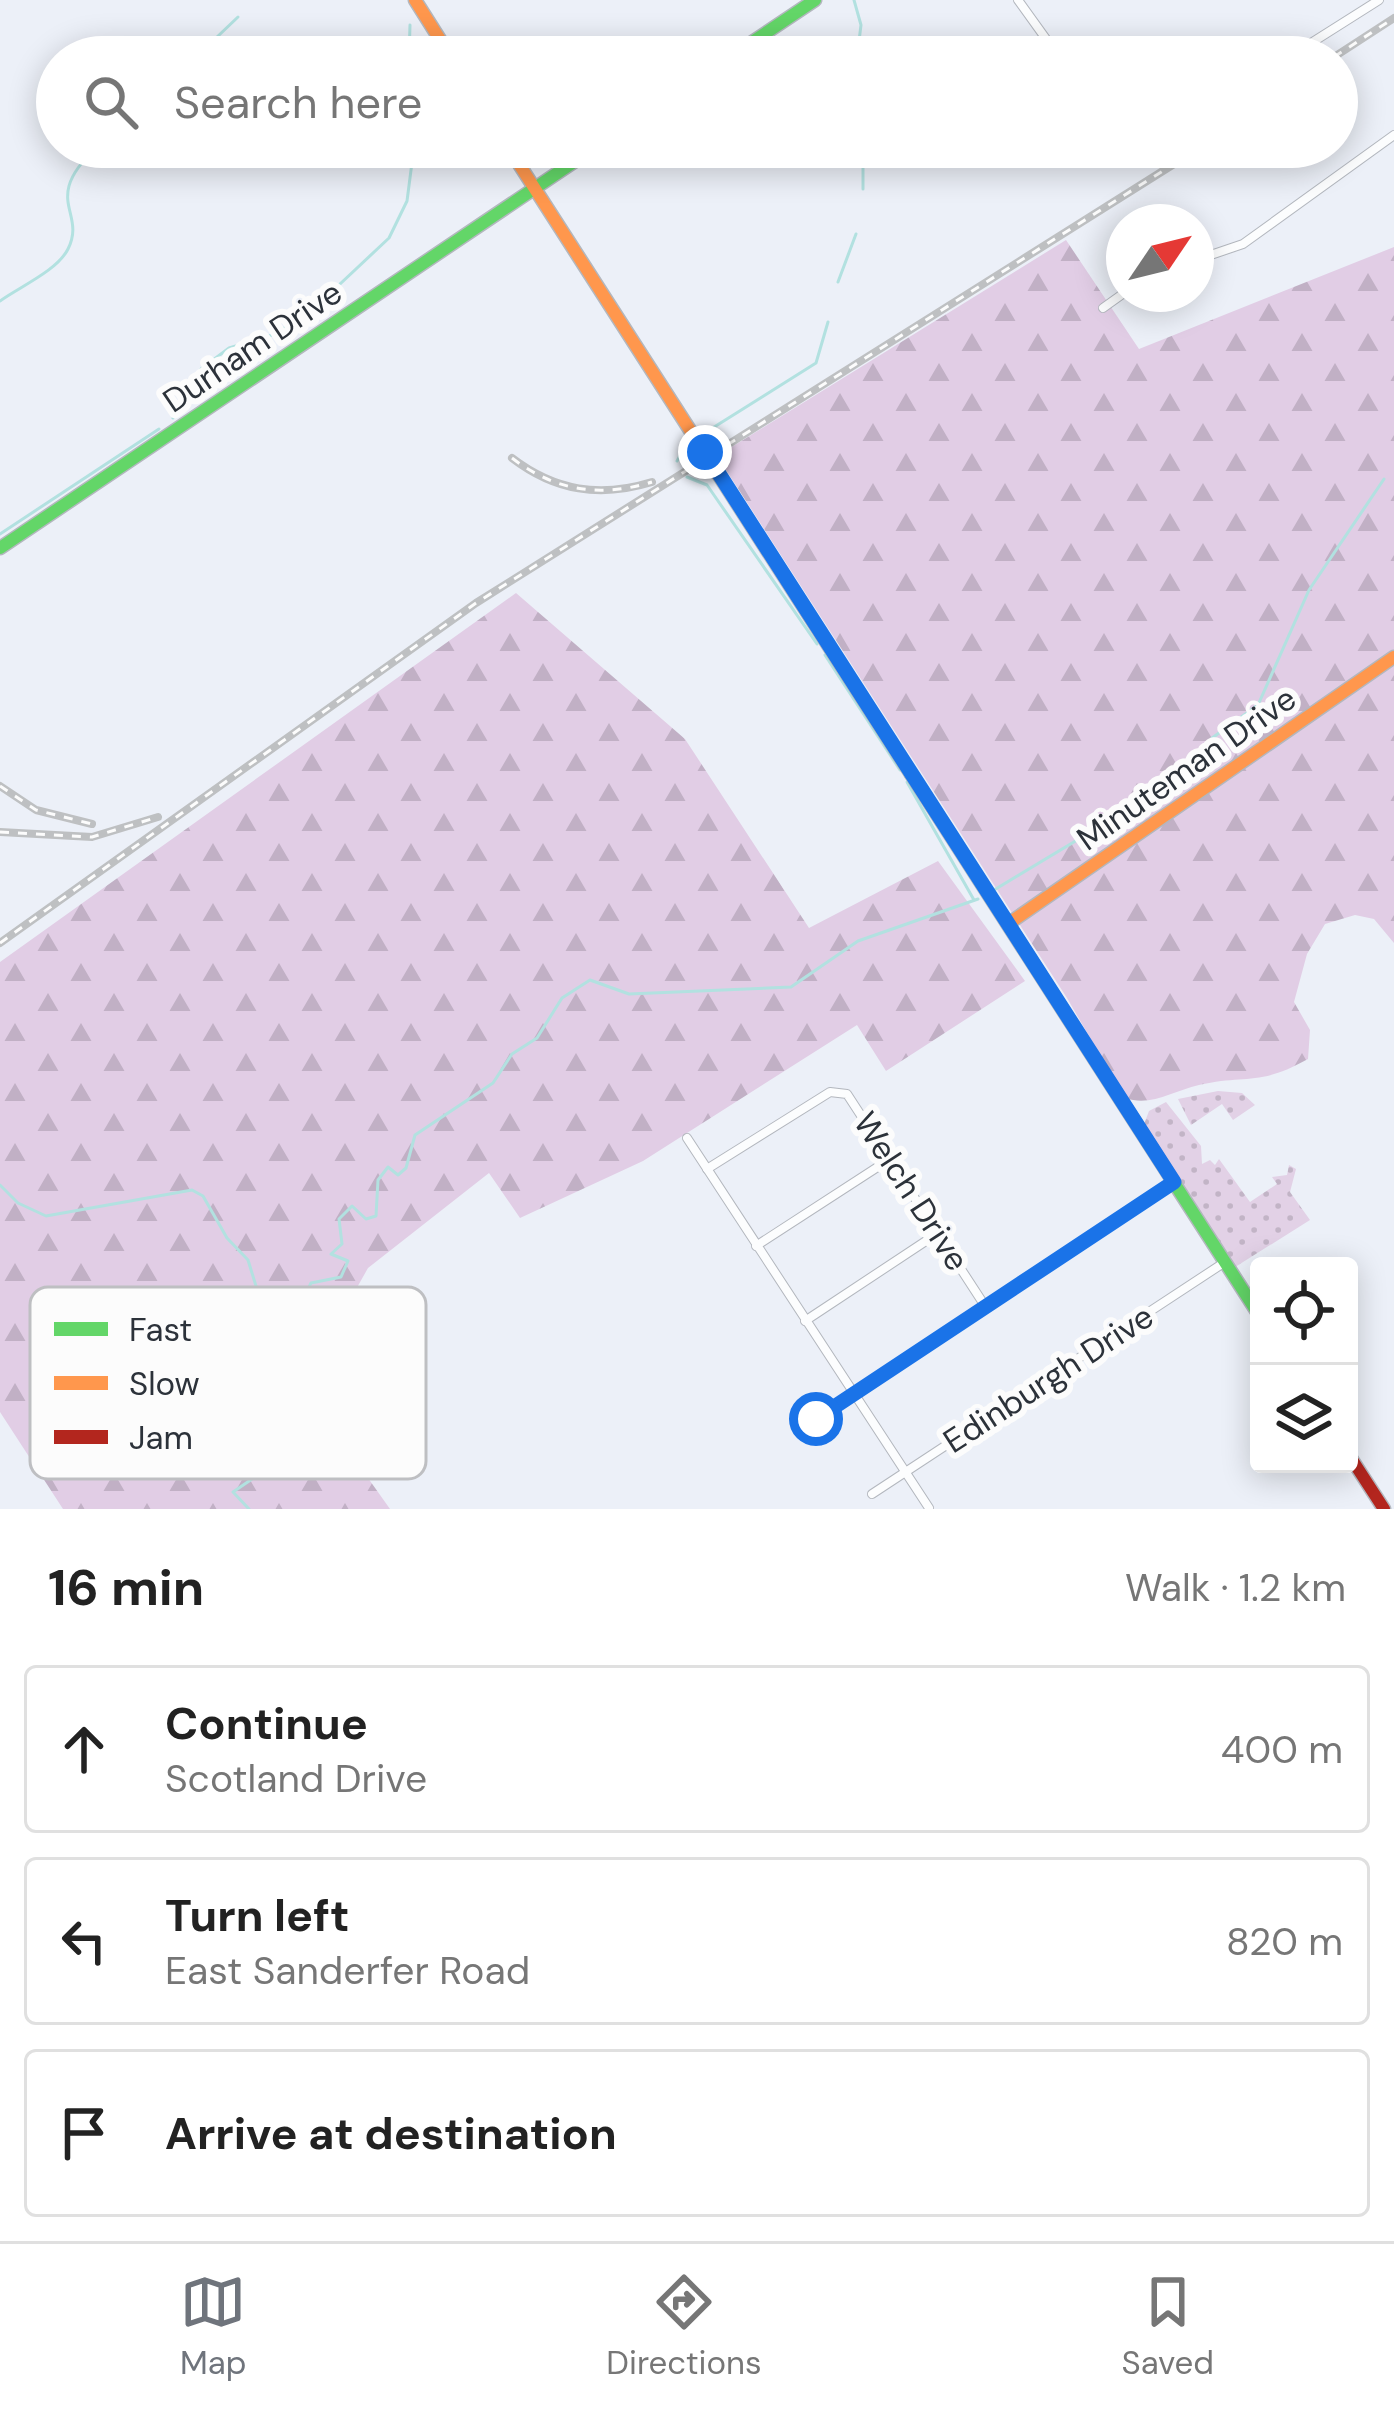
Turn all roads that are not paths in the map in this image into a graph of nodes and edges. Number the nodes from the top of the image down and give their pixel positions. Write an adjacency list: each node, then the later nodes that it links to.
1 (415, 0): 5 (street)
2 (815, 0): 6 (street)
3 (1018, 0): 7 (street)
4 (1379, 0): 8 (street)
5 (438, 36)
6 (761, 36)
7 (1044, 36)
8 (1322, 36)
9 (1393, 138): 10 (street)
10 (1358, 163)
11 (522, 168): 14 (street)
12 (565, 168): 14 (street, Durham Drive)
13 (1351, 168): 15 (street)
14 (535, 188): 18 (street, Durham Drive); 20 (street)
15 (1214, 254)
16 (1106, 306): 17 (street)
17 (1103, 308)
18 (0, 548)
19 (1394, 657): 20 (street, Minuteman Drive)
20 (1008, 924): 24 (street)
21 (687, 1138): 23 (street)
22 (890, 1159): 23 (street, Welch Drive); 25 (street, Welch Drive); 26 (street)
23 (707, 1169): 26 (street)
24 (1174, 1182): 27 (street); 29 (street)
25 (938, 1233): 29 (street, Welch Drive); 30 (street)
26 (756, 1246): 30 (street)
27 (1225, 1262): 28 (street); 34 (street, Edinburgh Drive)
28 (1250, 1301)
29 (985, 1306): 31 (street)
30 (805, 1321): 31 (street)
31 (855, 1393): 32 (street); 34 (street)
32 (816, 1419)
33 (1358, 1469): 37 (street)
34 (906, 1472): 35 (street, Edinburgh Drive); 36 (street)
35 (872, 1494)
36 (928, 1508)
37 (1384, 1509)

